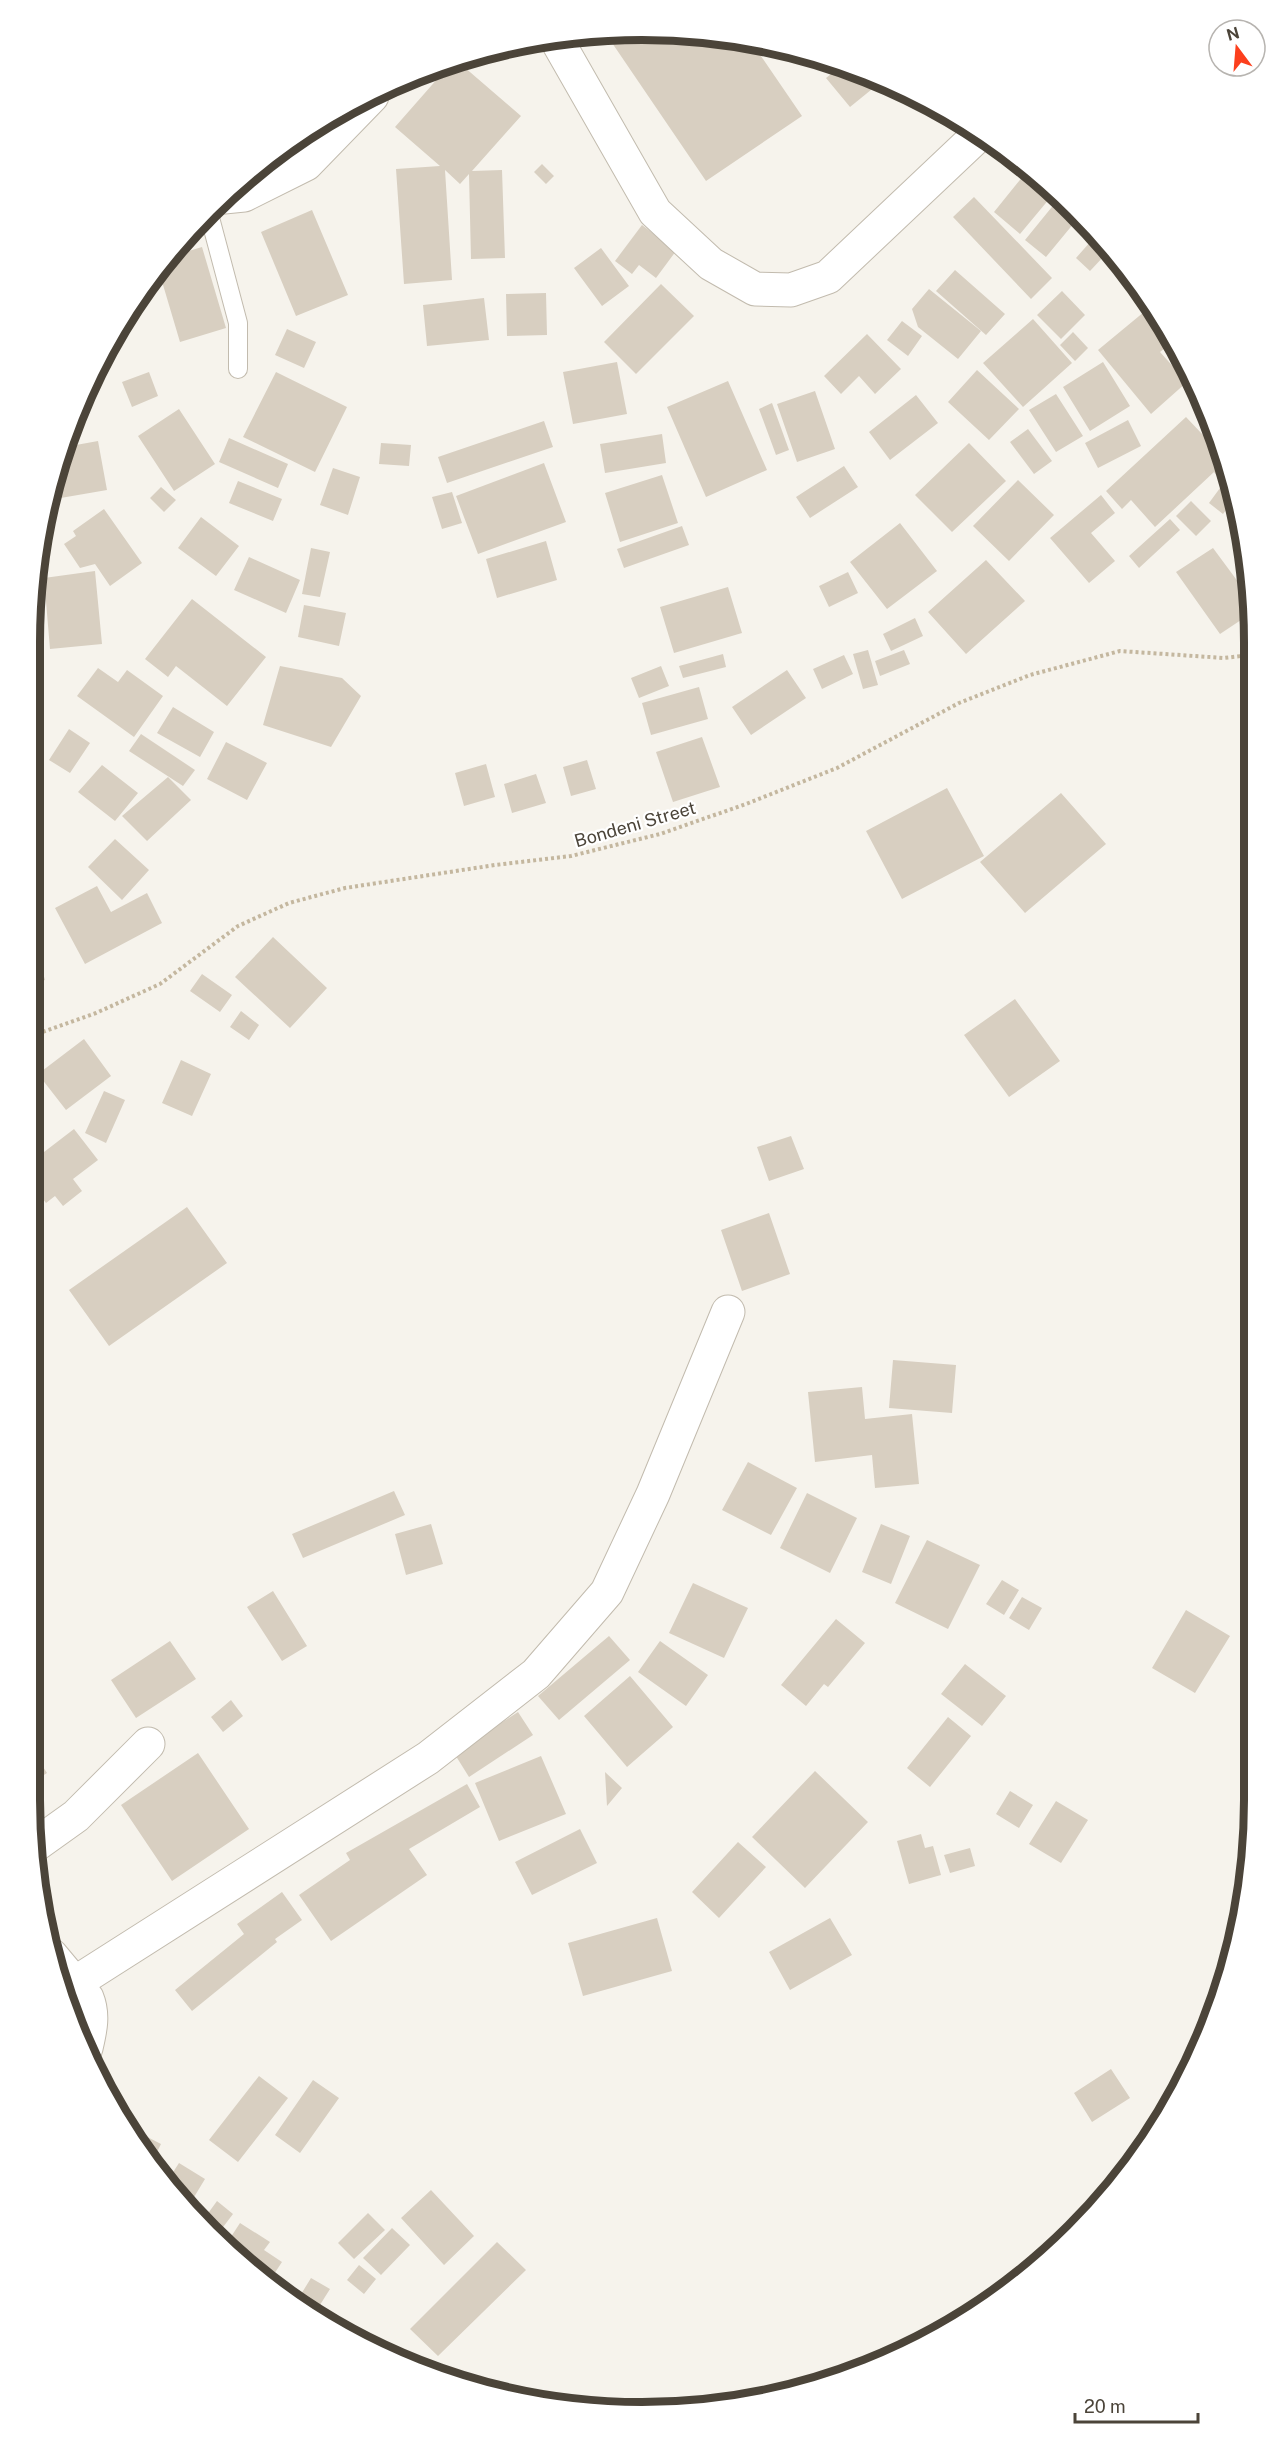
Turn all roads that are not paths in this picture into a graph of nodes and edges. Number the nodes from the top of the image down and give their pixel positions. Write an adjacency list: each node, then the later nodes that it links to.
1 (560, 47): 3 (street)
2 (354, 115): 4 (street)
3 (974, 140)
4 (240, 195)
5 (211, 223): 6 (lane)
6 (238, 369)
7 (728, 1312): 11 (street)
8 (148, 1744): 9 (street)
9 (42, 1839)
10 (66, 1972): 11 (street)
11 (75, 1983): 12 (street)
12 (88, 2036)

